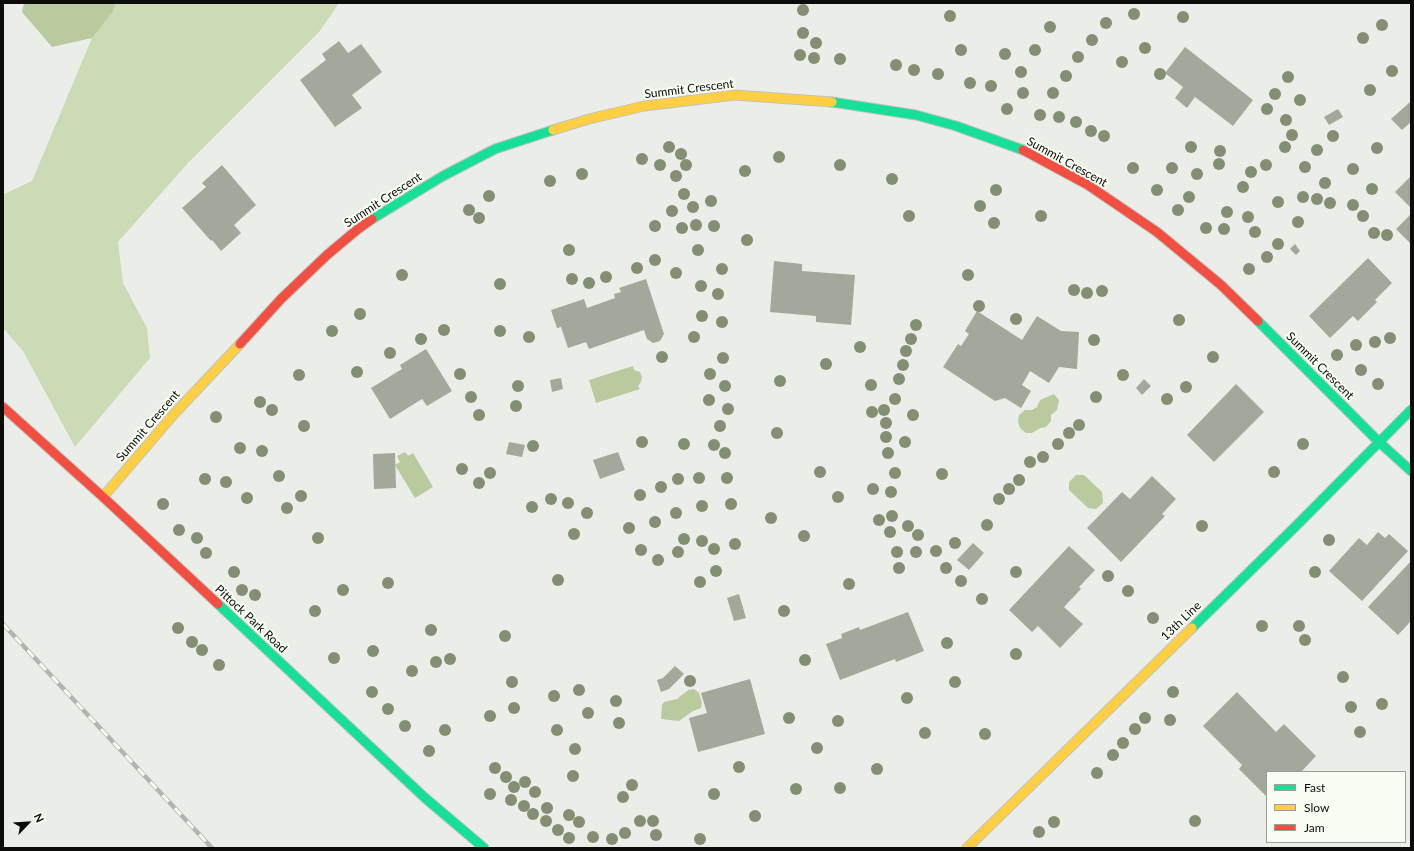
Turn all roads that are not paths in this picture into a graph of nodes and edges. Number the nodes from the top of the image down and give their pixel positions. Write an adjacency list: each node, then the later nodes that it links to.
1 (3, 408): 5 (street, Pittock Park Road)
2 (1411, 410): 3 (street, 13th Line)
3 (1379, 442): 4 (street, Summit Crescent); 5 (street, Summit Crescent); 7 (street, 13th Line)
4 (1411, 471)
5 (103, 497): 6 (street, Pittock Park Road)
6 (484, 848)
7 (967, 848)

